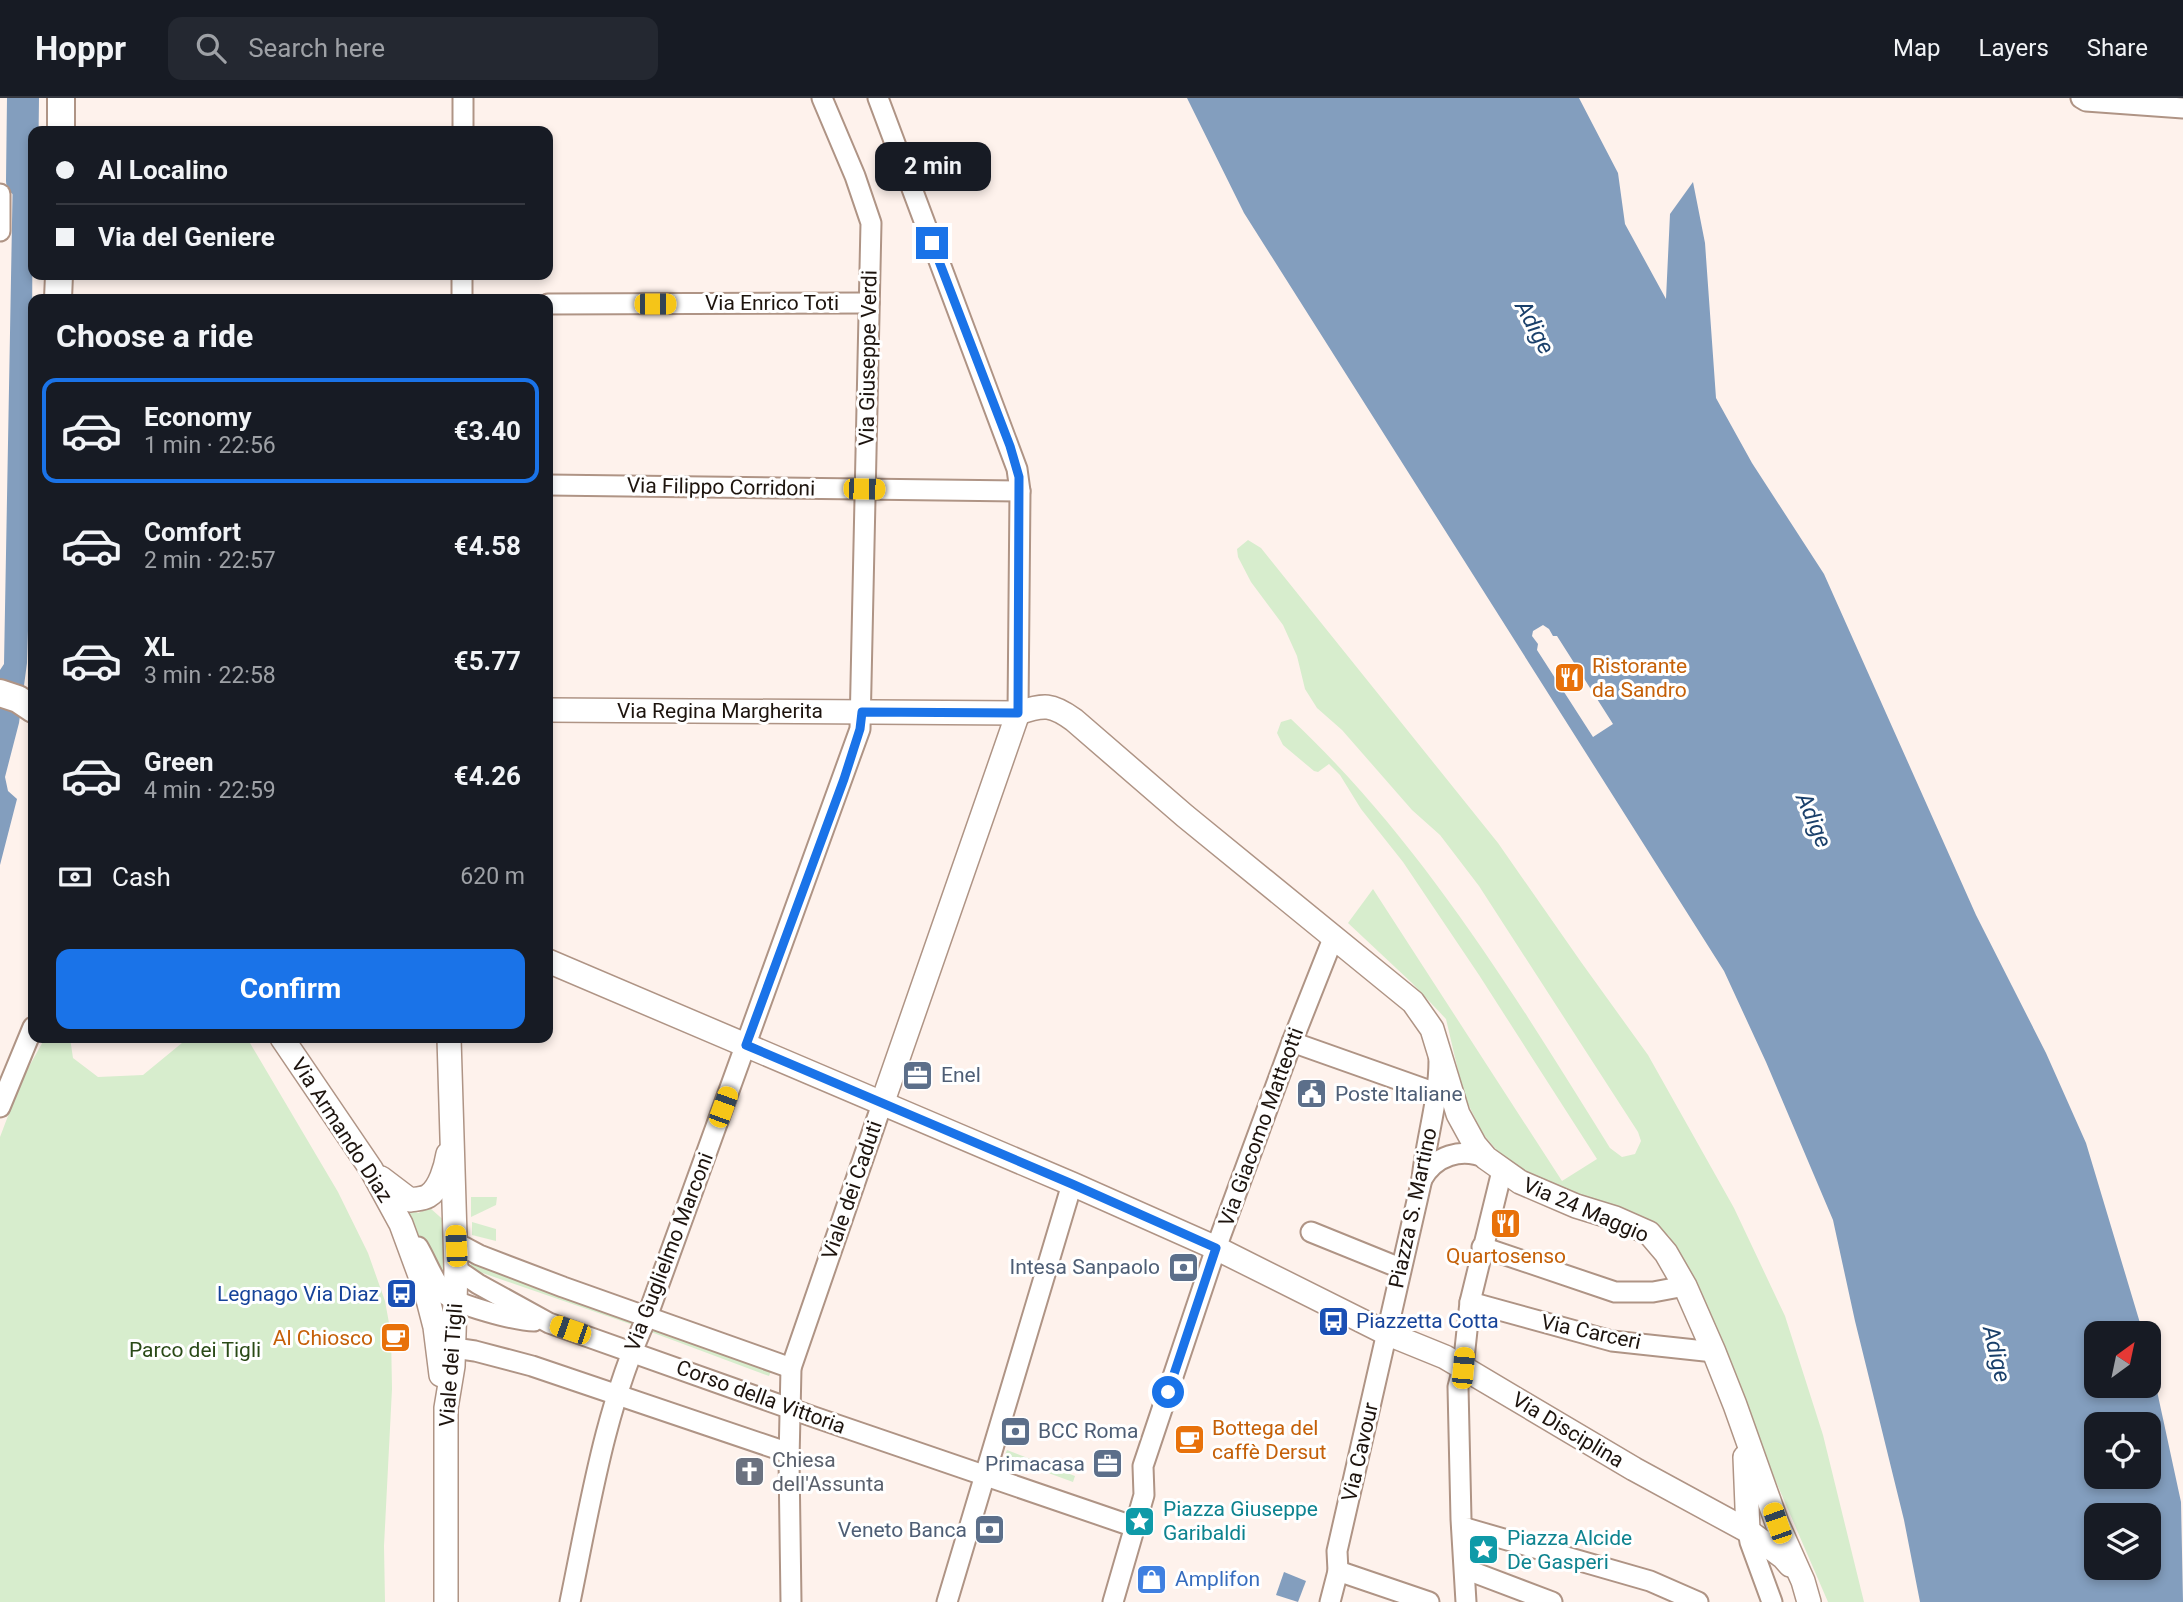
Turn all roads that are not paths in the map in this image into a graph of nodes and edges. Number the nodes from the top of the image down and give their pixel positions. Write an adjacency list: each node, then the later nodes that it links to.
1 (61, 98): 7 (main road)
2 (463, 98): 8 (street)
3 (822, 98): 11 (street, Via Giuseppe Verdi)
4 (878, 98): 15 (street)
5 (2081, 98): 6 (street)
6 (2183, 108)
7 (61, 126)
8 (463, 126)
9 (0, 194): 10 (street)
10 (0, 231)
11 (869, 303): 12 (street, Via Enrico Toti); 14 (street, Via Giuseppe Verdi)
12 (553, 304)
13 (553, 485): 14 (street, Via Filippo Corridoni)
14 (864, 489): 15 (street, Via Filippo Corridoni); 21 (street, Via Giuseppe Verdi)
15 (1020, 491): 22 (street)
16 (0, 676): 17 (main road)
17 (28, 692)
18 (0, 694): 19 (main road)
19 (28, 694)
20 (553, 710): 21 (street, Via Regina Margherita)
21 (862, 712): 22 (street, Via Regina Margherita); 30 (street, Via Guglielmo Marconi)
22 (1018, 713): 23 (street, Via 24 Maggio); 32 (street, Viale dei Caduti)
23 (1334, 936): 26 (street, Via 24 Maggio); 27 (street, Via Giacomo Matteotti)
24 (553, 963): 30 (street, Via Disciplina)
25 (28, 1039): 33 (street)
26 (1438, 1041): 31 (street, Piazza S. Martino); 36 (street, Via 24 Maggio)
27 (1292, 1042): 31 (street); 44 (street, Via Giacomo Matteotti)
28 (285, 1043): 38 (street, Via Armando Diaz)
29 (449, 1043): 35 (street, Viale dei Tigli)
30 (746, 1045): 32 (street, Via Disciplina); 50 (street, Via Guglielmo Marconi)
31 (1436, 1093): 34 (street, Piazza S. Martino)
32 (882, 1104): 40 (street, Via Disciplina); 56 (street, Viale dei Caduti)
33 (0, 1107)
34 (1432, 1115): 36 (street); 39 (street, Piazza S. Martino)
35 (451, 1128): 38 (street, Viale dei Tigli); 45 (street, Viale dei Tigli)
36 (1471, 1138): 37 (street, Via 24 Maggio)
37 (1494, 1164): 39 (street); 43 (street); 47 (street, Via 24 Maggio)
38 (371, 1169): 41 (street, Via Armando Diaz)
39 (1422, 1179): 46 (street, Piazza S. Martino)
40 (1072, 1184): 44 (street, Via Disciplina); 63 (street)
41 (401, 1224): 48 (street, Via Armando Diaz); 59 (street, Via Armando Diaz)
42 (1311, 1232): 46 (street)
43 (1482, 1247): 47 (street); 49 (street)
44 (1216, 1248): 52 (street, Via Disciplina); 64 (street, Via Giacomo Matteotti)
45 (456, 1257): 48 (street, Viale dei Tigli); 50 (street, Corso della Vittoria); 51 (street, Corso della Vittoria)
46 (1400, 1268): 52 (street, Piazza S. Martino)
47 (1685, 1286): 55 (street, Via 24 Maggio)
48 (455, 1300): 51 (street, Corso della Vittoria); 53 (street, Viale dei Tigli)
49 (1470, 1302): 55 (street, Via Carceri); 57 (street)
50 (648, 1317): 54 (street, Via Guglielmo Marconi); 56 (street, Corso della Vittoria)
51 (545, 1321): 54 (street, Corso della Vittoria)
52 (1387, 1333): 57 (street, Via Disciplina); 68 (street, Via Cavour)
53 (454, 1348): 58 (street, Corso della Vittoria); 59 (street, Viale dei Tigli)
54 (631, 1351): 58 (street, Via Guglielmo Marconi); 60 (street, Corso della Vittoria)
55 (1714, 1352): 61 (street, Via 24 Maggio)
56 (791, 1368): 60 (street, Viale dei Caduti)
57 (1463, 1368): 65 (street); 66 (street, Via Disciplina)
58 (616, 1395): 62 (street, Corso della Vittoria); 73 (street, Via Guglielmo Marconi)
59 (446, 1408): 72 (street, Viale dei Tigli)
60 (790, 1408): 62 (street, Viale dei Caduti); 63 (street, Corso della Vittoria)
61 (1743, 1432): 66 (street); 69 (street)
62 (789, 1453): 74 (street, Viale dei Caduti)
63 (985, 1476): 64 (street, Corso della Vittoria); 75 (street)
64 (1135, 1527): 76 (street, Via Giacomo Matteotti)
65 (1462, 1527): 67 (street); 70 (street)
66 (1748, 1531): 69 (street, Via Disciplina); 71 (street)
67 (1465, 1569): 79 (street); 80 (street)
68 (1338, 1571): 77 (street, Via Cavour); 78 (street)
69 (1806, 1592)
70 (1694, 1601)
71 (1772, 1601)
72 (446, 1602)
73 (570, 1602)
74 (791, 1602)
75 (947, 1602)
76 (1113, 1602)
77 (1330, 1602)
78 (1429, 1602)
79 (1466, 1602)
80 (1552, 1602)

